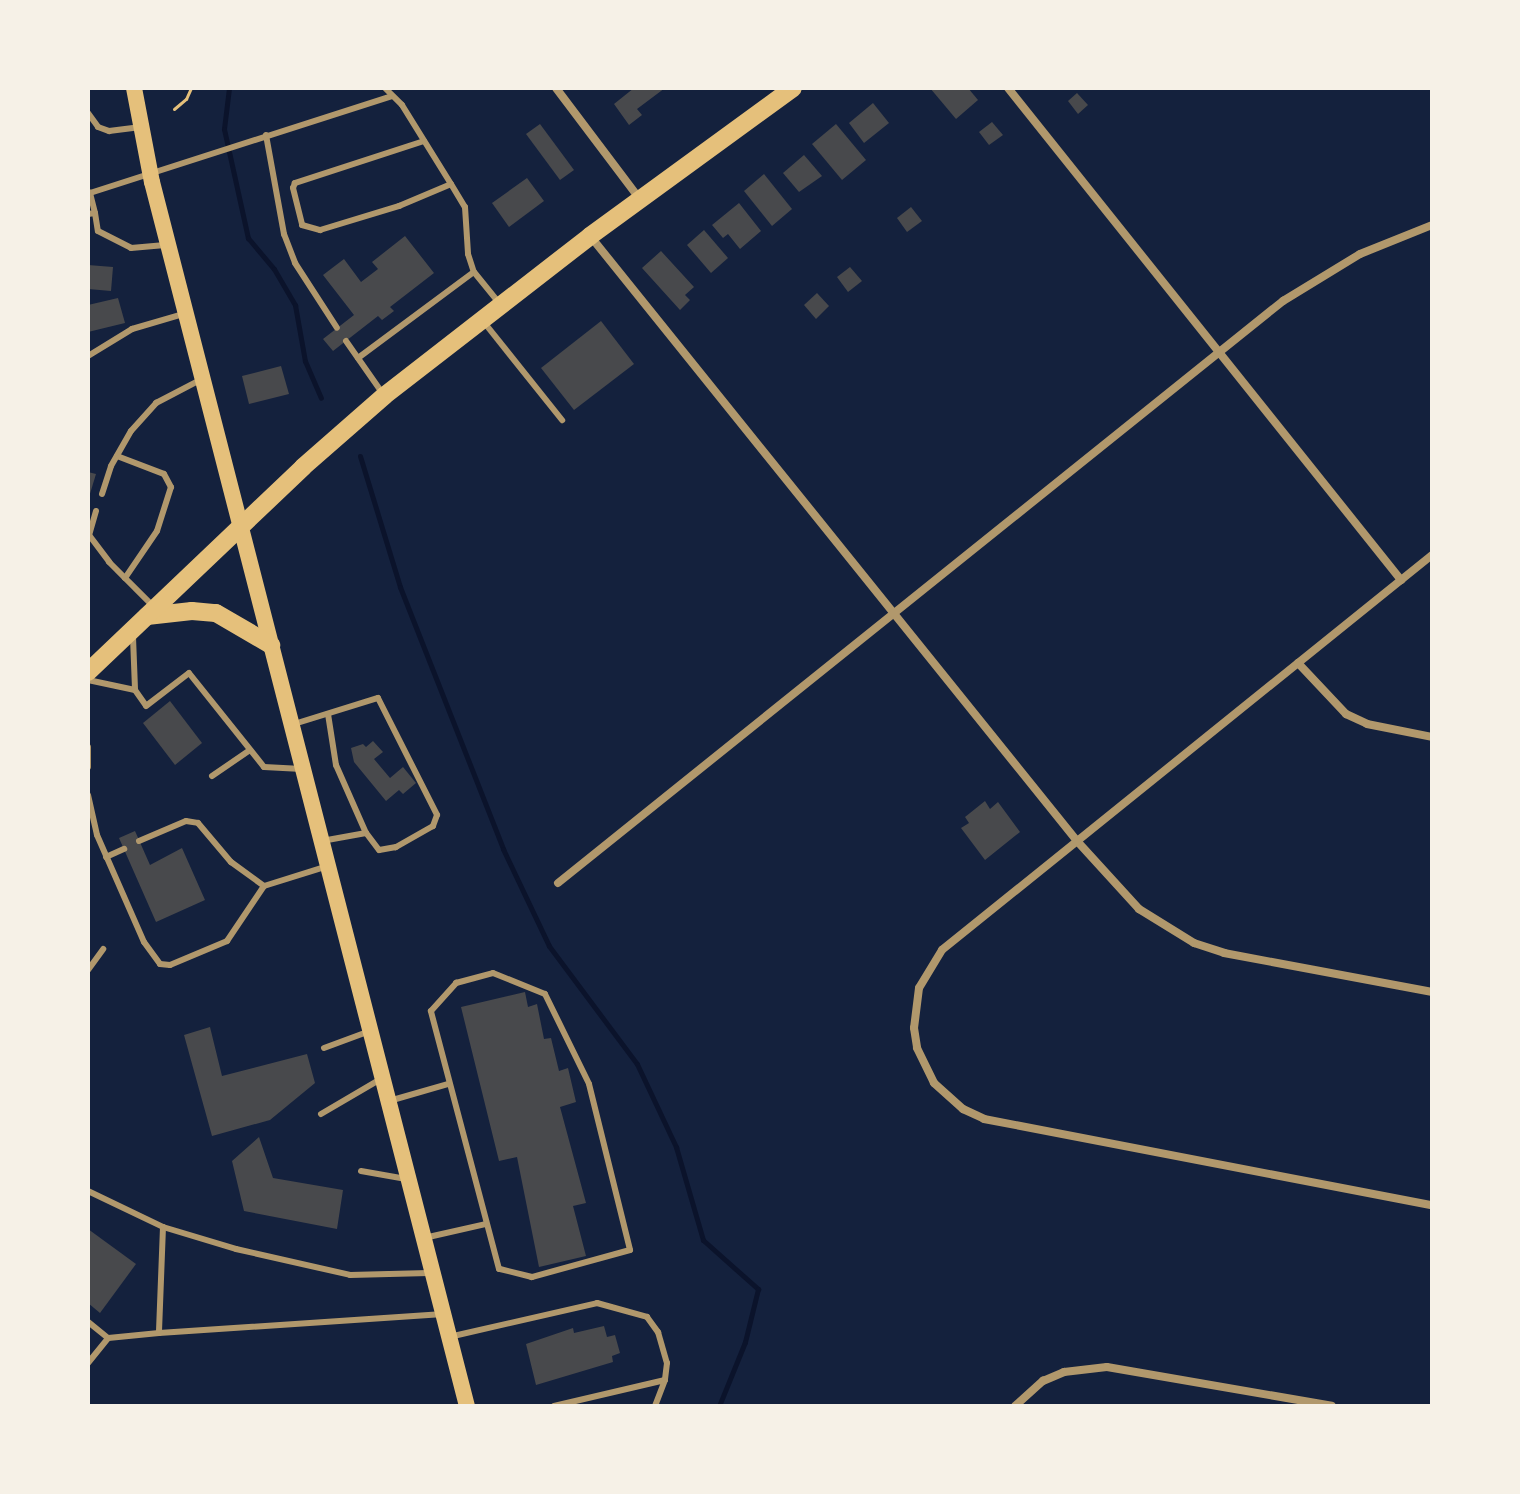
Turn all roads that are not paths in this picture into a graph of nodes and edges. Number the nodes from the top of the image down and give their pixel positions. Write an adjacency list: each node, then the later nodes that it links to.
1 (134, 88): 8 (main road)
2 (385, 88): 6 (lane)
3 (556, 88): 13 (street)
4 (793, 88): 13 (main road)
5 (1008, 88): 24 (street)
6 (392, 96): 9 (lane); 10 (lane)
7 (88, 113): 8 (lane)
8 (141, 127): 11 (main road)
9 (266, 135): 11 (lane); 22 (lane)
10 (424, 141): 12 (lane); 12 (lane)
11 (150, 172): 14 (lane); 17 (main road)
12 (451, 184): 18 (lane)
13 (640, 199): 16 (main road)
14 (92, 213): 17 (lane)
15 (1432, 225): 24 (street)
16 (590, 236): 19 (main road); 37 (street)
17 (168, 245): 20 (main road)
18 (474, 272): 19 (lane); 26 (lane)
19 (500, 304): 21 (main road)
20 (186, 313): 25 (lane); 27 (main road)
21 (481, 319): 28 (main road); 29 (lane)
22 (337, 328)
23 (346, 341): 26 (lane)
24 (1219, 352): 36 (street); 37 (street)
25 (88, 356)
26 (358, 358): 28 (lane)
27 (203, 379): 30 (lane); 33 (main road)
28 (384, 396): 33 (main road)
29 (562, 420)
30 (117, 456): 31 (lane); 35 (lane)
31 (102, 494)
32 (96, 511): 35 (lane)
33 (241, 526): 38 (main road); 39 (main road)
34 (1432, 555): 36 (street)
35 (125, 578): 38 (lane)
36 (1401, 580): 40 (street)
37 (894, 613): 56 (street); 60 (street)
38 (145, 618): 39 (main road); 41 (main road); 43 (lane)
39 (271, 645): 45 (main road)
40 (1298, 663): 46 (street); 56 (street)
41 (88, 672)
42 (88, 680): 43 (lane)
43 (135, 690): 48 (lane)
44 (328, 714): 45 (lane); 53 (lane); 53 (lane)
45 (292, 725): 50 (main road)
46 (1432, 737)
47 (88, 747): 49 (lane)
48 (250, 750): 50 (lane); 51 (lane)
49 (88, 767)
50 (303, 769): 55 (main road)
51 (212, 776)
52 (88, 795): 58 (lane)
53 (366, 833): 55 (lane)
54 (139, 841): 61 (lane)
55 (322, 841): 59 (main road)
56 (1077, 841): 64 (street); 74 (street)
57 (124, 849): 58 (lane)
58 (106, 857): 61 (lane)
59 (328, 866): 61 (lane); 65 (main road)
60 (558, 883)
61 (264, 886)
62 (103, 949): 63 (lane)
63 (88, 970)
64 (1432, 992)
65 (370, 1031): 66 (lane); 67 (main road)
66 (324, 1048)
67 (382, 1078): 69 (main road); 70 (lane)
68 (448, 1084): 69 (lane); 75 (lane); 75 (lane)
69 (389, 1101): 72 (main road)
70 (321, 1114)
71 (361, 1171): 72 (lane)
72 (409, 1180): 77 (main road)
73 (88, 1191): 76 (lane)
74 (1432, 1205)
75 (486, 1224): 77 (lane)
76 (163, 1227): 78 (lane); 81 (lane)
77 (424, 1238): 78 (main road)
78 (433, 1272): 79 (main road)
79 (444, 1314): 81 (lane); 82 (main road)
80 (88, 1322): 83 (lane)
81 (159, 1333): 83 (lane)
82 (449, 1337): 85 (lane); 86 (main road)
83 (108, 1338): 84 (lane)
84 (88, 1363)
85 (665, 1380): 87 (lane); 88 (lane)
86 (467, 1406)
87 (554, 1406)
88 (655, 1406)
89 (1015, 1406): 90 (street)
90 (1332, 1406)

